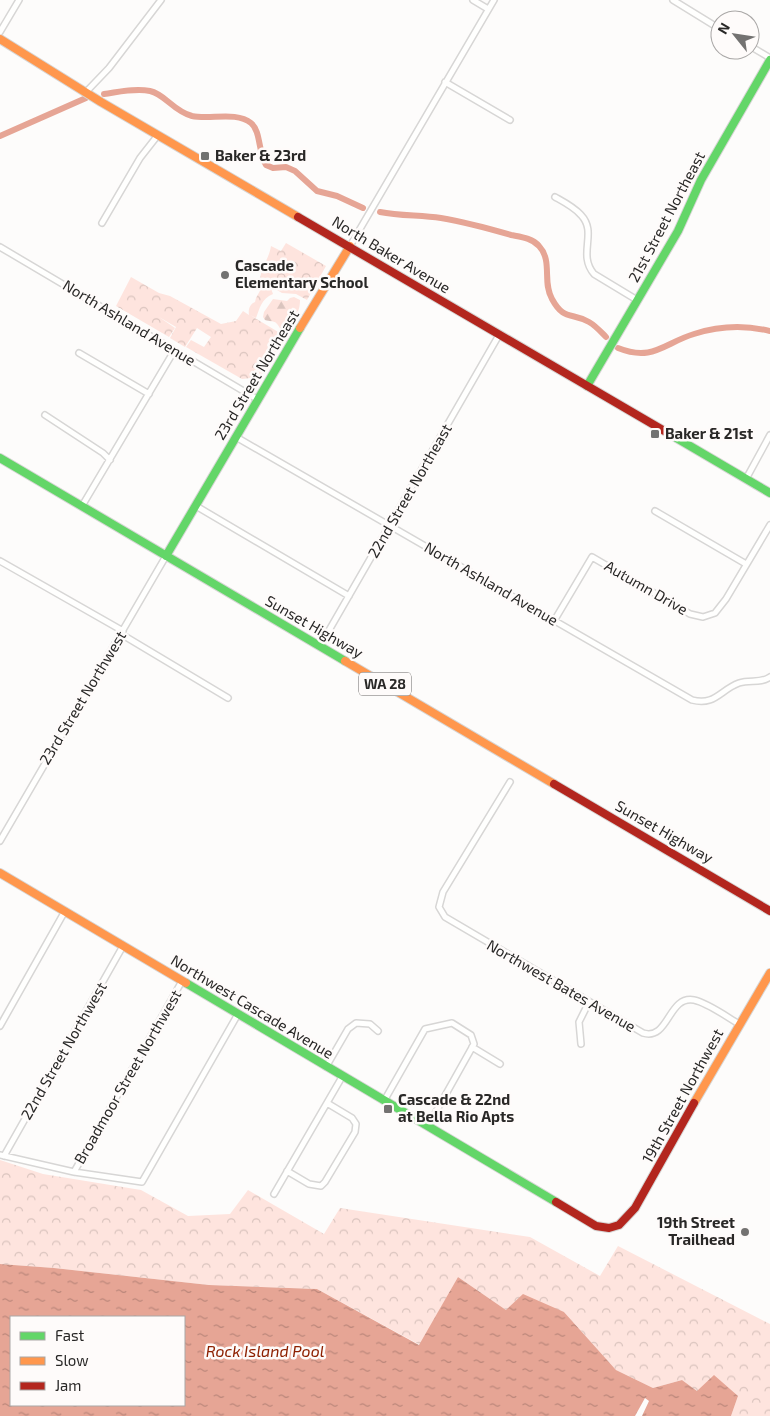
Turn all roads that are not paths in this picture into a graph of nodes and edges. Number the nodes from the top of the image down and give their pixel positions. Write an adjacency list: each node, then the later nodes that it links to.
1 (19, 0): 8 (street)
2 (161, 0): 12 (street)
3 (473, 0): 6 (street)
4 (494, 0): 6 (street, 23rd Street Northeast)
5 (672, 0): 7 (street)
6 (488, 9): 11 (street, 23rd Street Northeast)
7 (710, 23)
8 (0, 32)
9 (0, 39): 12 (main road, North Baker Avenue)
10 (770, 59): 19 (main road, 21st Street Northeast)
11 (445, 82): 13 (street); 17 (street, 23rd Street Northeast)
12 (86, 92): 14 (main road, North Baker Avenue)
13 (510, 120)
14 (158, 135): 16 (street); 17 (main road, North Baker Avenue)
15 (555, 197): 19 (street)
16 (102, 223)
17 (350, 246): 20 (main road, North Baker Avenue); 25 (main road, 23rd Street Northeast)
18 (0, 247): 21 (street, North Ashland Avenue)
19 (636, 300): 23 (main road, 21st Street Northeast)
20 (499, 335): 23 (main road, North Baker Avenue); 37 (street, 22nd Street Northeast)
21 (174, 351): 24 (street); 25 (street, North Ashland Avenue)
22 (79, 353): 24 (street)
23 (587, 386): 31 (main road, North Baker Avenue)
24 (149, 394): 30 (street)
25 (257, 399): 27 (main road, 23rd Street Northeast)
26 (45, 416): 30 (street)
27 (236, 436): 34 (main road, 23rd Street Northeast); 37 (street, North Ashland Avenue)
28 (770, 436): 31 (street)
29 (0, 458): 33 (main road, Sunset Highway / WA 28)
30 (110, 460): 33 (street)
31 (746, 479): 32 (main road, North Baker Avenue)
32 (770, 493)
33 (82, 506): 38 (main road, Sunset Highway / WA 28)
34 (196, 506): 38 (main road, 23rd Street Northeast); 41 (street)
35 (655, 511): 40 (street)
36 (770, 525): 40 (street, Autumn Drive)
37 (390, 526): 41 (street, 22nd Street Northeast); 42 (street, North Ashland Avenue)
38 (166, 556): 43 (street, 23rd Street Northwest); 44 (main road, Sunset Highway / WA 28)
39 (0, 561): 43 (street)
40 (746, 564): 42 (street, Autumn Drive)
41 (349, 596): 44 (street, 22nd Street Northeast)
42 (554, 621): 45 (street, North Ashland Avenue)
43 (122, 632): 46 (street); 48 (street, 23rd Street Northwest)
44 (320, 646): 51 (main road, Sunset Highway / WA 28)
45 (770, 677)
46 (228, 698)
47 (510, 782): 55 (street, Northwest Bates Avenue)
48 (0, 841)
49 (0, 873): 50 (main road, Northwest Cascade Avenue)
50 (65, 911): 52 (main road, Northwest Cascade Avenue); 58 (street)
51 (770, 911)
52 (123, 946): 54 (main road, Northwest Cascade Avenue); 68 (street, 22nd Street Northwest)
53 (770, 973): 57 (main road, 19th Street Northwest)
54 (182, 981): 56 (main road, Northwest Cascade Avenue); 70 (street, Broadmoor Street Northwest)
55 (589, 1002): 57 (street, Northwest Bates Avenue); 60 (street)
56 (238, 1014): 63 (main road, Northwest Cascade Avenue); 70 (street)
57 (739, 1024): 72 (main road, 19th Street Northwest)
58 (0, 1026)
59 (378, 1030): 63 (street)
60 (581, 1044)
61 (472, 1047): 62 (street); 65 (street); 67 (street)
62 (500, 1064)
63 (326, 1067): 64 (main road, Northwest Cascade Avenue)
64 (342, 1076): 65 (main road, Northwest Cascade Avenue); 66 (street)
65 (384, 1101): 67 (main road, Northwest Cascade Avenue)
66 (327, 1103): 69 (street); 69 (street)
67 (428, 1126): 72 (main road, Northwest Cascade Avenue)
68 (2, 1155): 70 (street)
69 (287, 1171): 71 (street)
70 (74, 1172)
71 (274, 1194)
72 (615, 1228)

